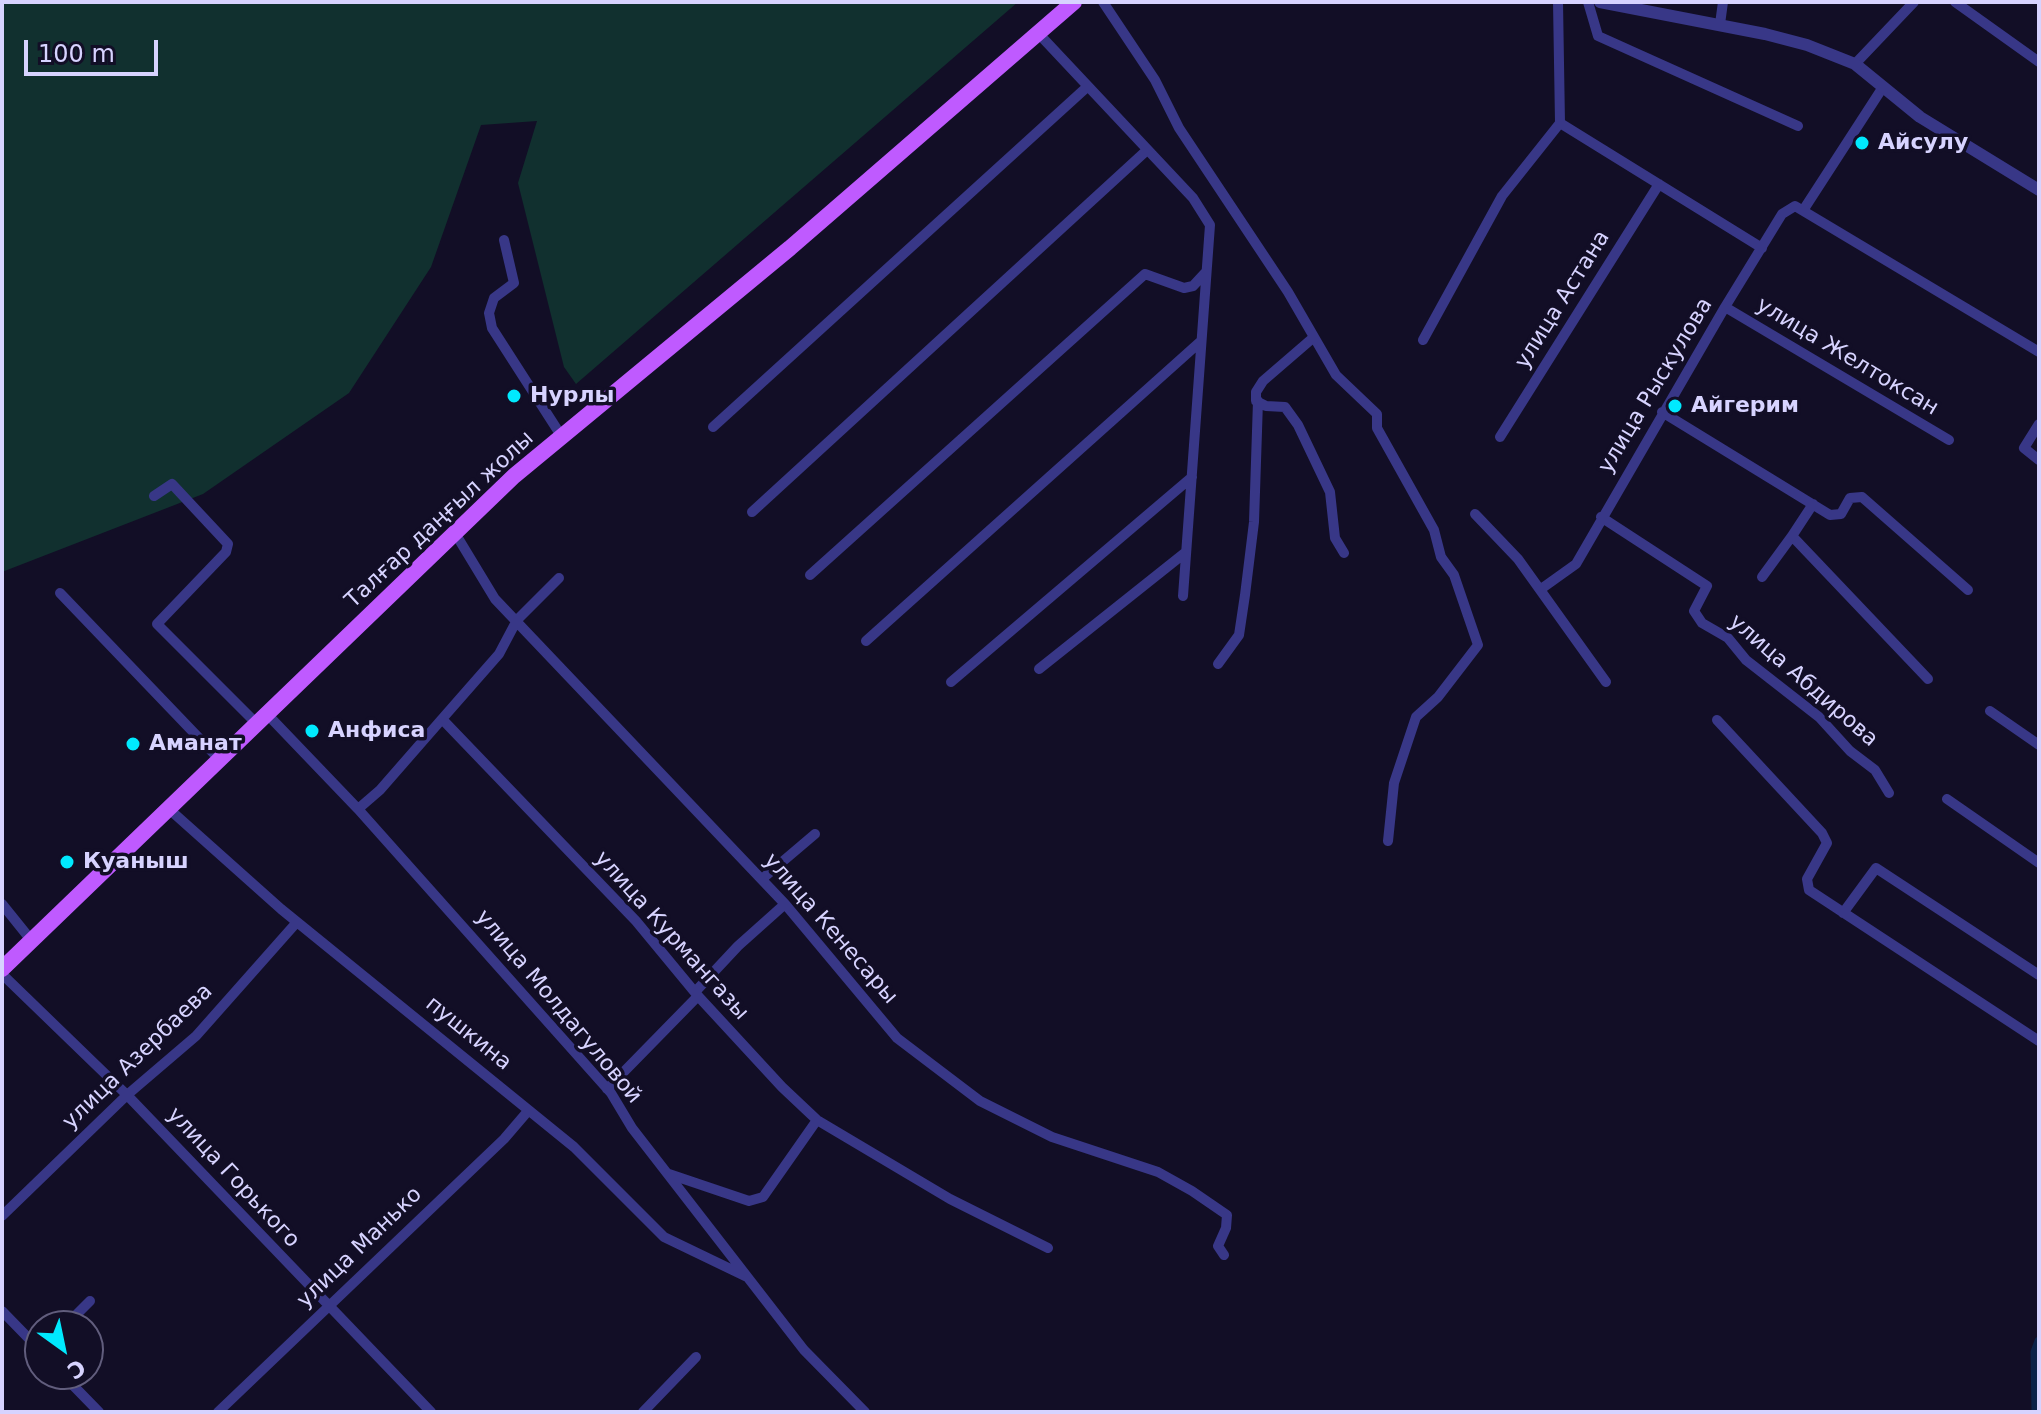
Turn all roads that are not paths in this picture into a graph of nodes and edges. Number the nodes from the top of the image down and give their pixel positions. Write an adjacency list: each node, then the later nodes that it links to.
1 (1074, 2): 10 (main road, Талғар даңғыл жолы)
2 (1103, 2): 25 (street)
3 (1558, 2): 15 (street)
4 (1588, 2): 16 (street)
5 (1600, 2): 9 (street)
6 (1723, 2): 9 (street)
7 (1914, 2): 12 (street)
8 (1955, 2): 11 (street)
9 (1720, 24): 12 (street)
10 (1038, 33): 13 (street); 33 (main road, Талғар даңғыл жолы)
11 (2039, 62)
12 (1855, 64): 14 (street)
13 (1087, 87): 17 (street); 32 (street)
14 (1883, 87): 19 (street); 20 (street)
15 (1560, 123): 18 (street); 26 (street)
16 (1798, 126)
17 (1146, 151): 23 (street); 40 (street)
18 (1659, 184): 22 (street); 34 (street, улица Астана)
19 (2039, 190)
20 (1804, 209): 22 (street, улица Рыскулова); 28 (street)
21 (504, 240): 33 (street)
22 (1762, 248): 24 (street, улица Рыскулова)
23 (1207, 270): 27 (street); 47 (street)
24 (1725, 307): 30 (street, улица Рыскулова); 35 (street, улица Желтоксан)
25 (1314, 337): 29 (street); 72 (street)
26 (1423, 340)
27 (1200, 342): 37 (street); 55 (street)
28 (2039, 352)
29 (1258, 401): 46 (street); 56 (street)
30 (1662, 412): 39 (street); 42 (street, улица Рыскулова)
31 (2039, 424): 36 (street)
32 (713, 427)
33 (562, 437): 43 (main road, Талғар даңғыл жолы)
34 (1500, 437)
35 (1949, 440)
36 (2039, 460)
37 (1192, 477): 45 (street); 59 (street)
38 (154, 496): 62 (street, улица Молдагуловой)
39 (1813, 504): 44 (street); 51 (street)
40 (752, 512)
41 (1475, 514): 50 (street)
42 (1601, 517): 50 (street, улица Рыскулова); 67 (street, улица Абдирова)
43 (455, 533): 54 (street, улица Кенесары); 62 (main road, Талғар даңғыл жолы)
44 (1792, 536): 48 (street); 58 (street)
45 (1186, 552): 53 (street); 57 (street)
46 (1344, 553)
47 (810, 575)
48 (1762, 577)
49 (559, 578): 54 (street)
50 (1541, 589): 60 (street)
51 (1968, 590)
52 (60, 593): 66 (street)
53 (1183, 596)
54 (517, 620): 63 (street); 74 (street, улица Кенесары)
55 (866, 641)
56 (1218, 664)
57 (1039, 669)
58 (1928, 679)
59 (951, 682)
60 (1606, 682)
61 (1990, 711): 65 (street)
62 (262, 719): 66 (main road, Талғар даңғыл жолы); 70 (street, улица Молдагуловой)
63 (442, 719): 70 (street); 82 (street, улица Курмангазы)
64 (1717, 720): 77 (street)
65 (2039, 745)
66 (220, 760): 69 (main road, Талғар даңғыл жолы)
67 (1889, 793)
68 (1947, 799): 73 (street)
69 (169, 809): 78 (street, пушкина); 79 (main road, Талғар даңғыл жолы)
70 (358, 809): 84 (street, улица Молдагуловой)
71 (815, 834): 74 (street)
72 (1388, 841)
73 (2039, 863)
74 (762, 879): 76 (street, улица Кенесары)
75 (2, 904): 79 (street)
76 (785, 904): 82 (street); 91 (street, улица Кенесары)
77 (1843, 913): 81 (street); 83 (street)
78 (297, 922): 85 (street, улица Азербаева); 86 (street, пушкина)
79 (31, 940): 80 (main road, Талғар даңғыл жолы)
80 (2, 972): 85 (street, улица Горького)
81 (2039, 975)
82 (697, 994): 84 (street); 87 (street, улица Курмангазы)
83 (2039, 1041)
84 (607, 1089): 88 (street, улица Молдагуловой)
85 (127, 1095): 89 (street, улица Азербаева); 94 (street, улица Горького)
86 (528, 1111): 92 (street, пушкина); 94 (street, улица Манько)
87 (817, 1120): 88 (street); 90 (street, улица Курмангазы)
88 (668, 1173): 92 (street, улица Молдагуловой)
89 (2, 1216)
90 (1048, 1248)
91 (1224, 1255)
92 (749, 1278): 104 (street, улица Молдагуловой)
93 (90, 1301): 95 (street)
94 (328, 1307): 101 (street, улица Манько); 102 (street, улица Горького)
95 (81, 1310)
96 (2, 1311): 97 (street)
97 (24, 1334)
98 (696, 1357): 103 (street)
99 (78, 1390): 100 (street)
100 (99, 1412)
101 (218, 1412)
102 (431, 1412)
103 (643, 1412)
104 (865, 1412)

